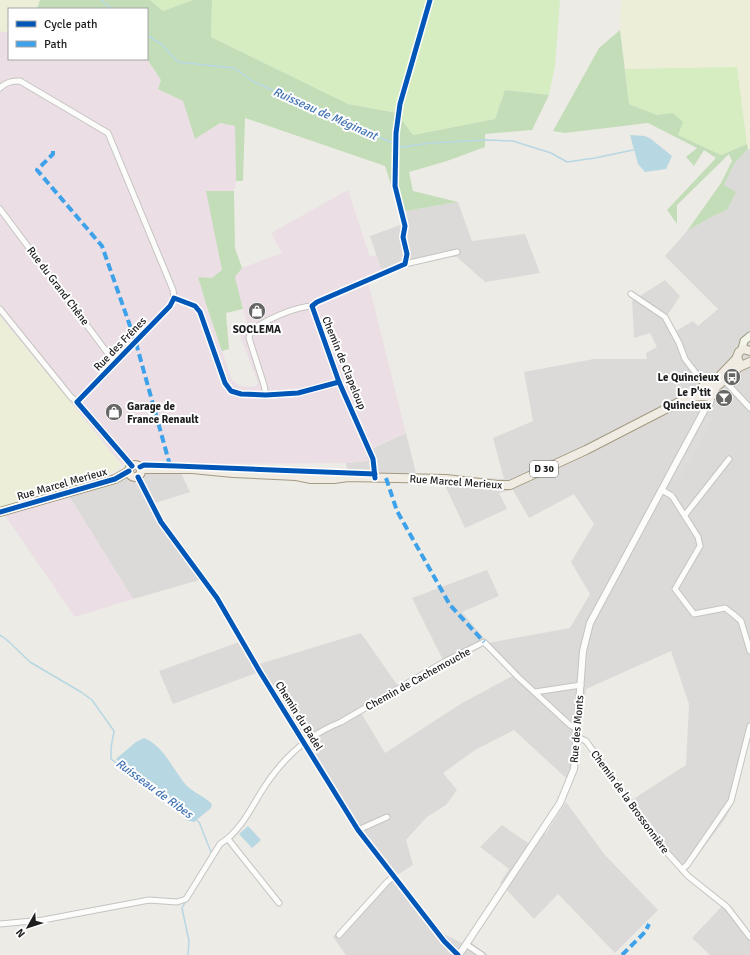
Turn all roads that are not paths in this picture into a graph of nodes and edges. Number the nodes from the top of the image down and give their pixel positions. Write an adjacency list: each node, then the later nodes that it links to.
1 (0, 88): 7 (street)
2 (0, 209): 14 (street, Rue du Grand Chêne)
3 (405, 226): 5 (street)
4 (457, 252): 5 (street, Chemin de Clapeloup)
5 (405, 264): 8 (street, Chemin de Clapeloup)
6 (630, 294): 18 (street)
7 (174, 298): 14 (street, Rue des Frênes); 19 (street)
8 (312, 306): 17 (street, Chemin de Clapeloup); 19 (street)
9 (0, 309): 20 (street)
10 (750, 336): 12 (main road)
11 (750, 340): 12 (main road)
12 (747, 350): 13 (main road, Rue Marcel Merieux)
13 (737, 358): 15 (main road); 18 (main road, Rue Marcel Merieux / D 30)
14 (115, 363): 20 (street, Rue des Frênes)
15 (747, 363): 16 (main road, Rue Marcel Merieux / D 30)
16 (724, 380): 18 (main road, Rue Marcel Merieux / D 30); 21 (street)
17 (339, 382): 19 (street); 25 (street, Chemin de Clapeloup)
18 (707, 391): 25 (main road, Rue Marcel Merieux / D 30); 26 (street, Rue des Monts)
19 (266, 395)
20 (77, 402): 23 (street)
21 (750, 408)
22 (729, 458): 28 (street)
23 (131, 468): 24 (main road, Rue Marcel Merieux); 27 (main road, Rue Marcel Merieux)
24 (140, 473): 25 (main road, Rue Marcel Merieux / D 30); 35 (street, Chemin du Badel)
25 (375, 478)
26 (662, 490): 28 (street); 30 (street, Rue des Monts)
27 (0, 512)
28 (685, 515): 29 (street)
29 (750, 651)
30 (581, 685): 31 (street); 33 (street, Rue des Monts)
31 (535, 692): 33 (street, Chemin de Cachemouche); 35 (street, Chemin de Cachemouche)
32 (750, 726): 39 (street)
33 (578, 729): 34 (street, Rue des Monts)
34 (577, 737): 39 (street, Chemin de la Brossonnière); 45 (street, Rue des Monts)
35 (304, 743): 37 (street, Chemin du Badel); 38 (street)
36 (387, 817): 37 (street)
37 (358, 830): 40 (street, Chemin du Badel)
38 (228, 839): 41 (street); 42 (street)
39 (682, 869): 44 (street, Chemin de la Brossonnière)
40 (394, 877): 43 (street); 46 (street, Chemin du Badel)
41 (279, 903)
42 (0, 924)
43 (339, 935)
44 (750, 937)
45 (467, 944): 46 (street, Rue des Monts); 47 (street)
46 (459, 955)
47 (482, 955)

